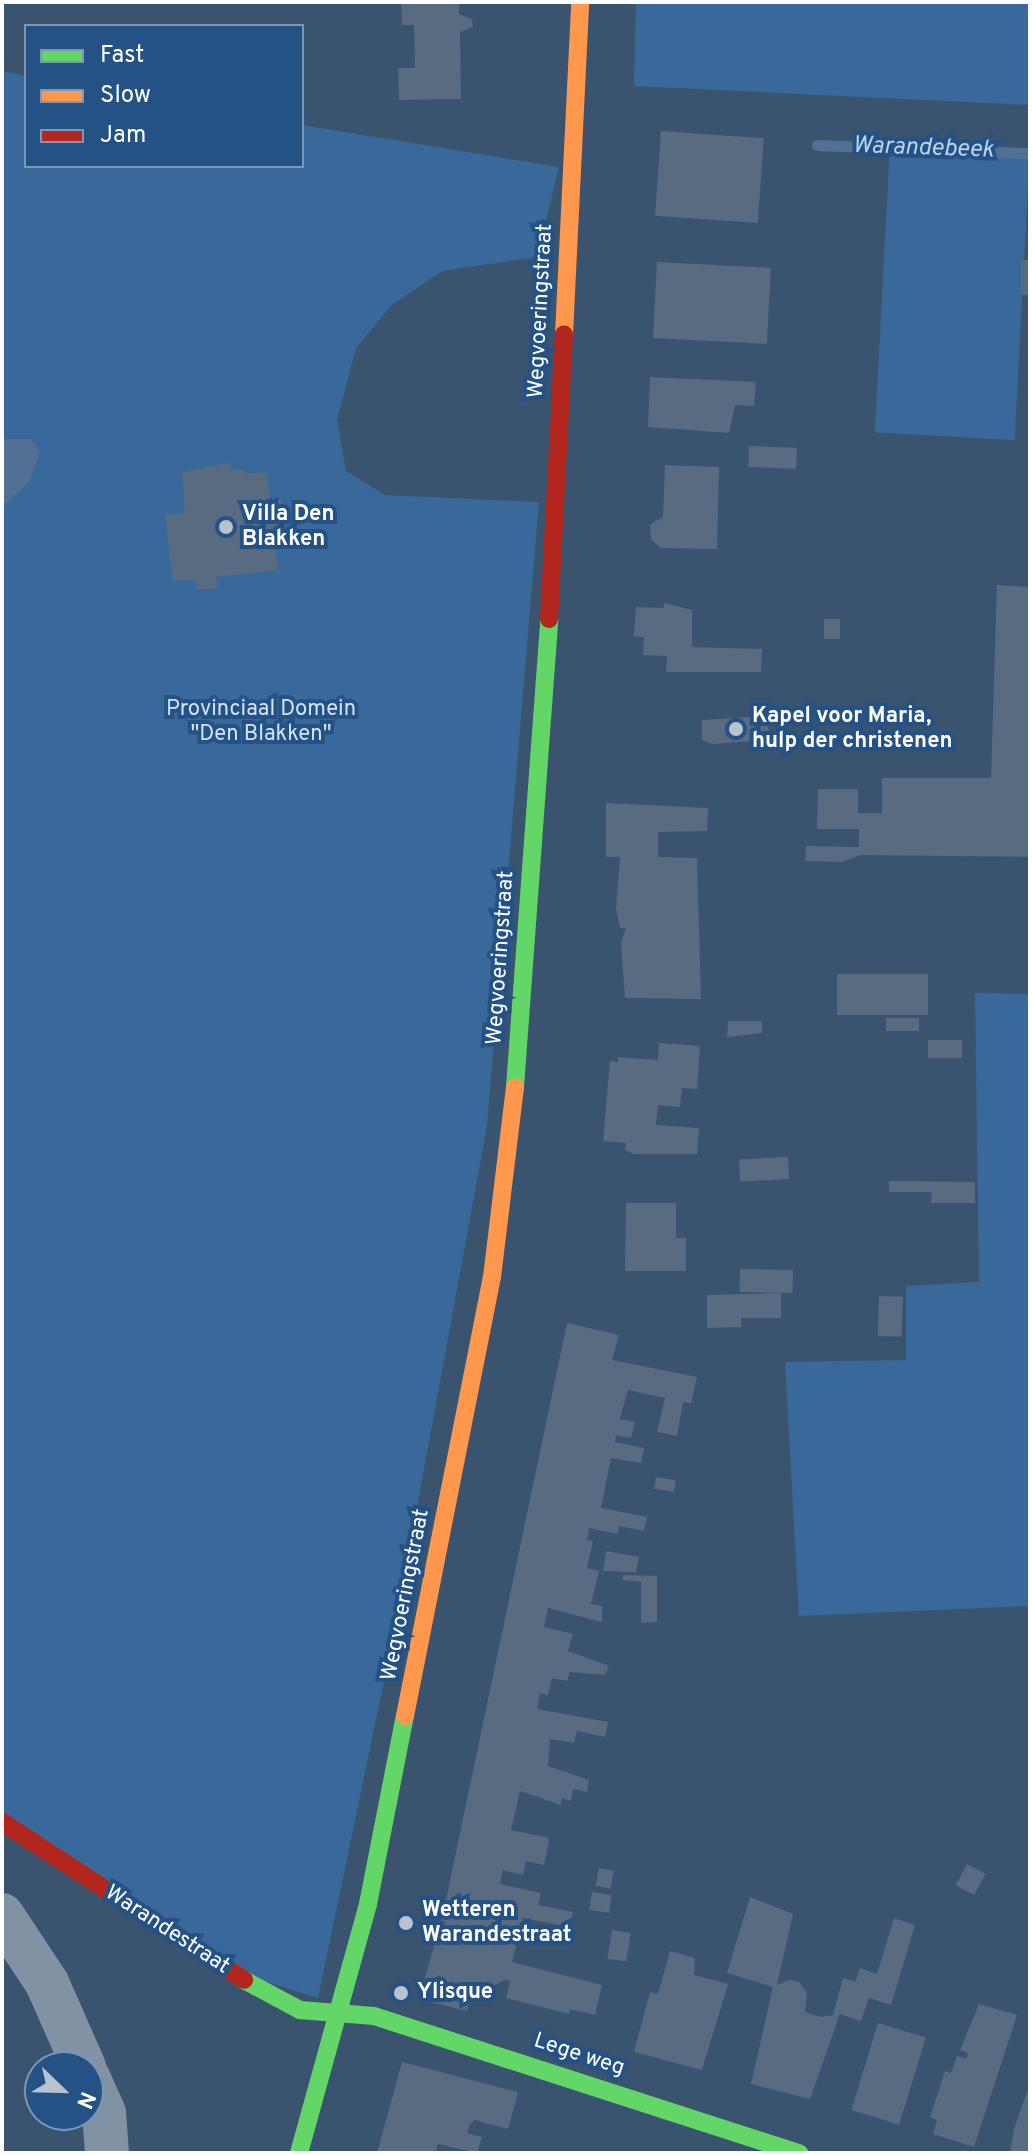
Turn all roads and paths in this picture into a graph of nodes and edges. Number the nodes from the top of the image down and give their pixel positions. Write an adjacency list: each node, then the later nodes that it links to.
1 (580, 2): 4 (main road, Wegvoeringstraat)
2 (2, 1822): 4 (main road, Warandestraat)
3 (2, 1915): 5 (street)
4 (342, 2011): 8 (main road, Wegvoeringstraat); 9 (main road, Lege weg)
5 (77, 2051)
6 (104, 2113): 7 (street)
7 (107, 2153)
8 (299, 2153)
9 (799, 2153)

